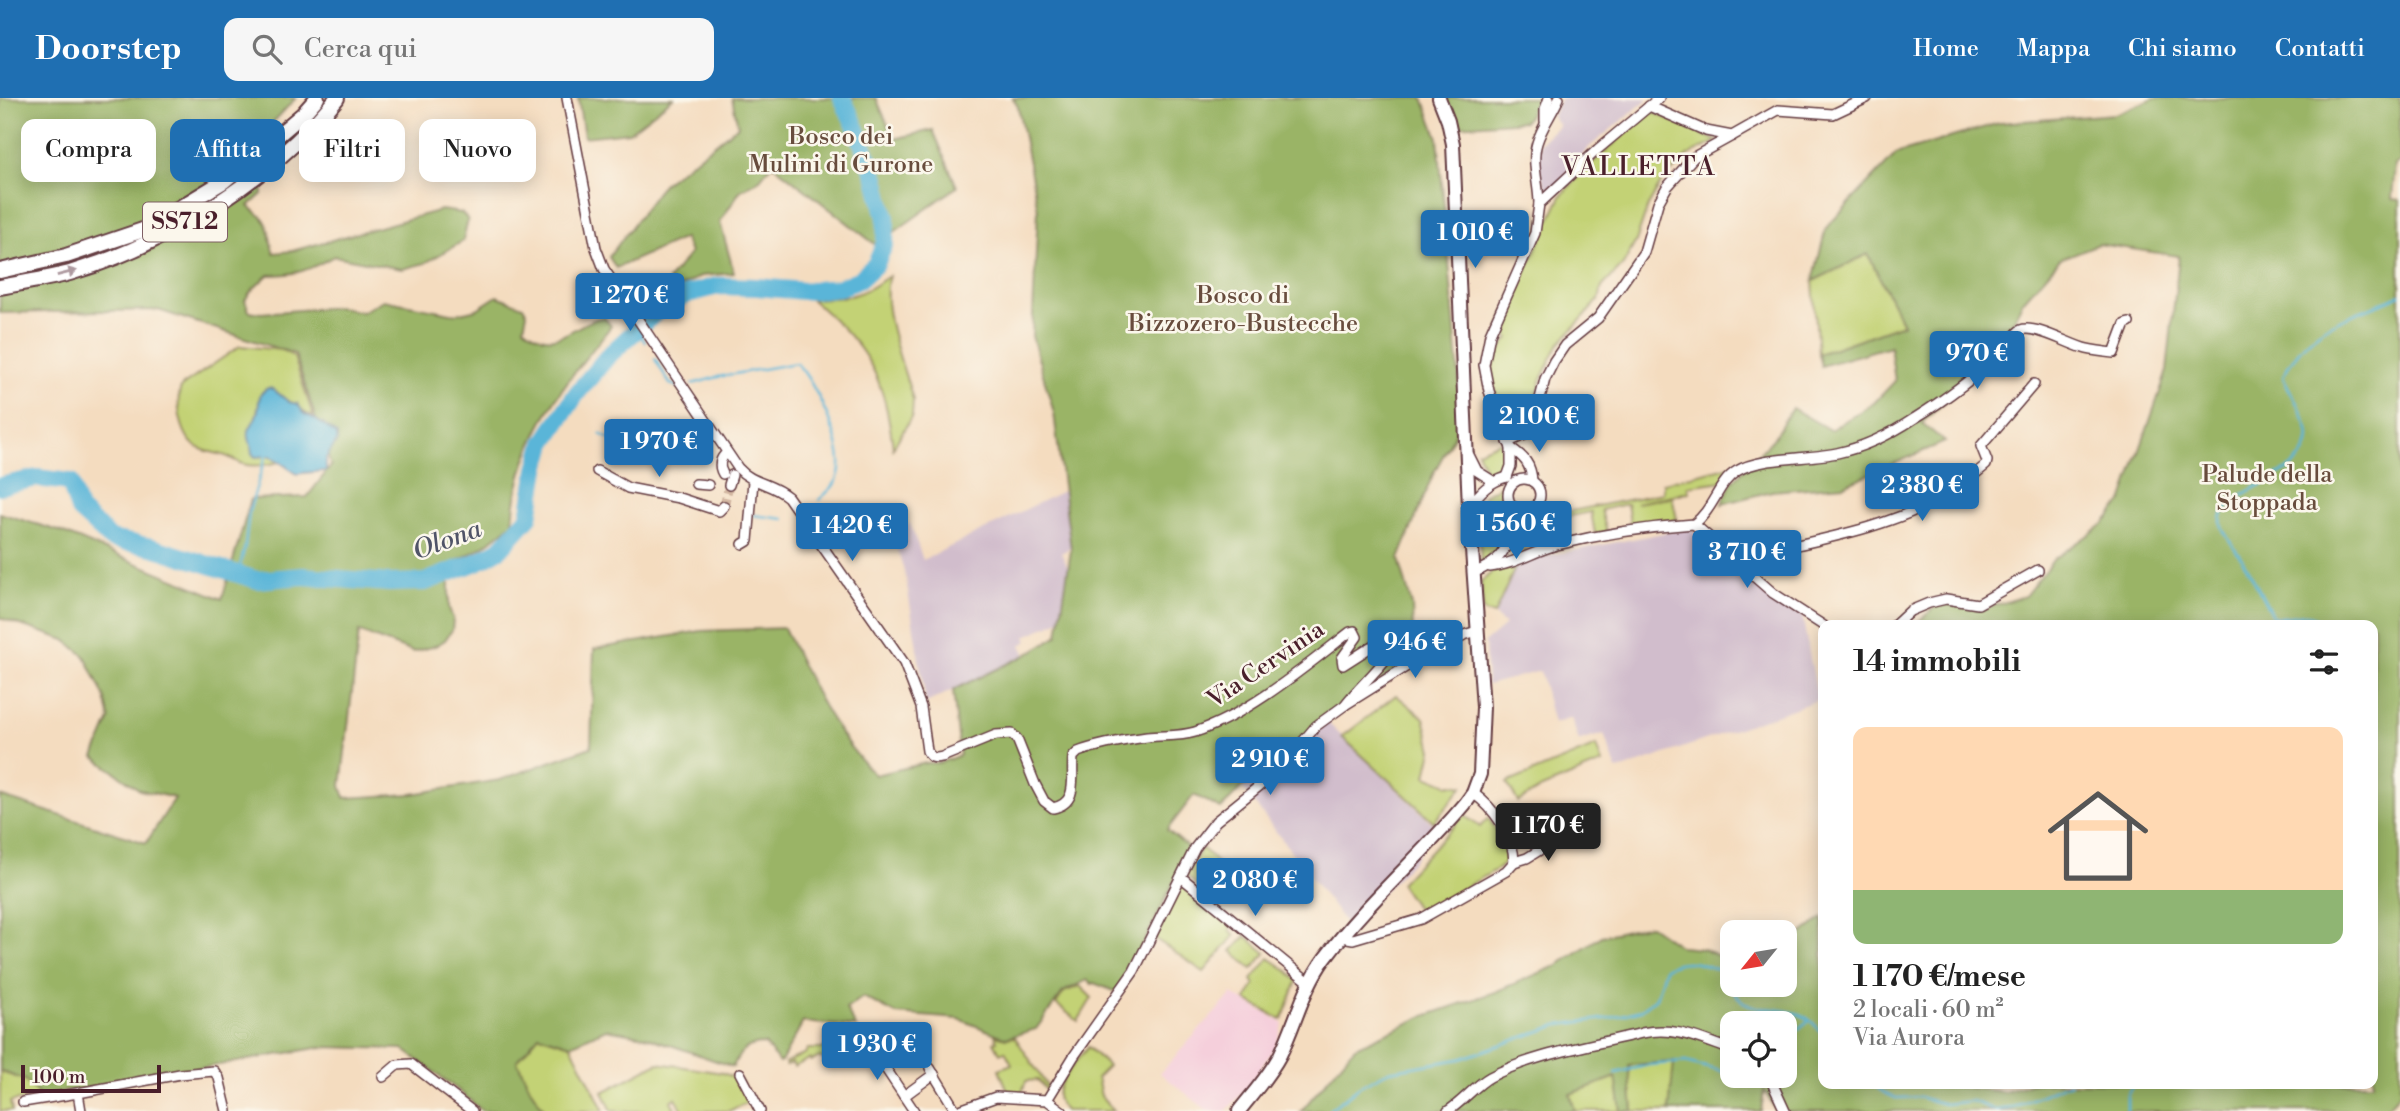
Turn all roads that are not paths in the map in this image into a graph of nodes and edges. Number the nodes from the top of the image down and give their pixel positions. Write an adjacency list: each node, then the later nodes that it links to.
1 (317, 98): 13 (highway, SS712)
2 (337, 98): 14 (highway, SS712, one-way to 2)
3 (567, 98): 19 (street)
4 (1439, 98): 18 (main road)
5 (1549, 98): 10 (street)
6 (1559, 98): 10 (street)
7 (1659, 98): 9 (street)
8 (1867, 98): 11 (street)
9 (1649, 106): 11 (street); 12 (street)
10 (1545, 121): 12 (street)
11 (1732, 136): 17 (street)
12 (1539, 204): 17 (street)
13 (0, 271)
14 (0, 287)
15 (2129, 323): 30 (street)
16 (2034, 384): 34 (street)
17 (1509, 445): 22 (street); 25 (street)
18 (1467, 452): 24 (street); 28 (main road)
19 (727, 453): 21 (street); 21 (street)
20 (597, 471): 27 (street)
21 (724, 478): 23 (street); 26 (street)
22 (1509, 480): 24 (street); 25 (street); 29 (street)
23 (754, 481): 31 (street); 41 (street, Via Cervinia)
24 (1493, 481): 28 (street)
25 (1532, 481): 29 (street)
26 (695, 484)
27 (724, 506)
28 (1469, 507): 29 (street); 37 (main road)
29 (1521, 513): 32 (street)
30 (1694, 524): 33 (street); 34 (street)
31 (743, 544)
32 (1505, 551): 33 (street); 35 (street)
33 (1519, 558): 35 (street)
34 (1735, 559): 39 (street)
35 (1490, 567): 37 (street)
36 (2038, 570): 38 (street)
37 (1473, 573): 40 (main road)
38 (1900, 620)
39 (1818, 622)
40 (1477, 631): 41 (street); 42 (main road)
41 (1345, 705): 45 (street)
42 (1473, 793): 44 (street); 46 (main road)
43 (1567, 833): 44 (street)
44 (1514, 862): 46 (street)
45 (1181, 877): 47 (street); 55 (street)
46 (1342, 937): 47 (main road)
47 (1309, 982): 65 (main road)
48 (865, 1045): 54 (street)
49 (1720, 1046): 66 (street)
50 (740, 1073): 61 (street)
51 (383, 1077): 60 (street)
52 (1774, 1088): 67 (street)
53 (78, 1093): 56 (street); 58 (street); 59 (street)
54 (904, 1096): 62 (street); 63 (street)
55 (1047, 1100): 57 (street); 64 (street)
56 (23, 1102)
57 (976, 1107): 63 (street)
58 (81, 1111)
59 (227, 1111)
60 (472, 1111)
61 (760, 1111)
62 (914, 1111)
63 (957, 1111)
64 (1062, 1111)
65 (1239, 1111)
66 (1448, 1111)
67 (1785, 1111)

